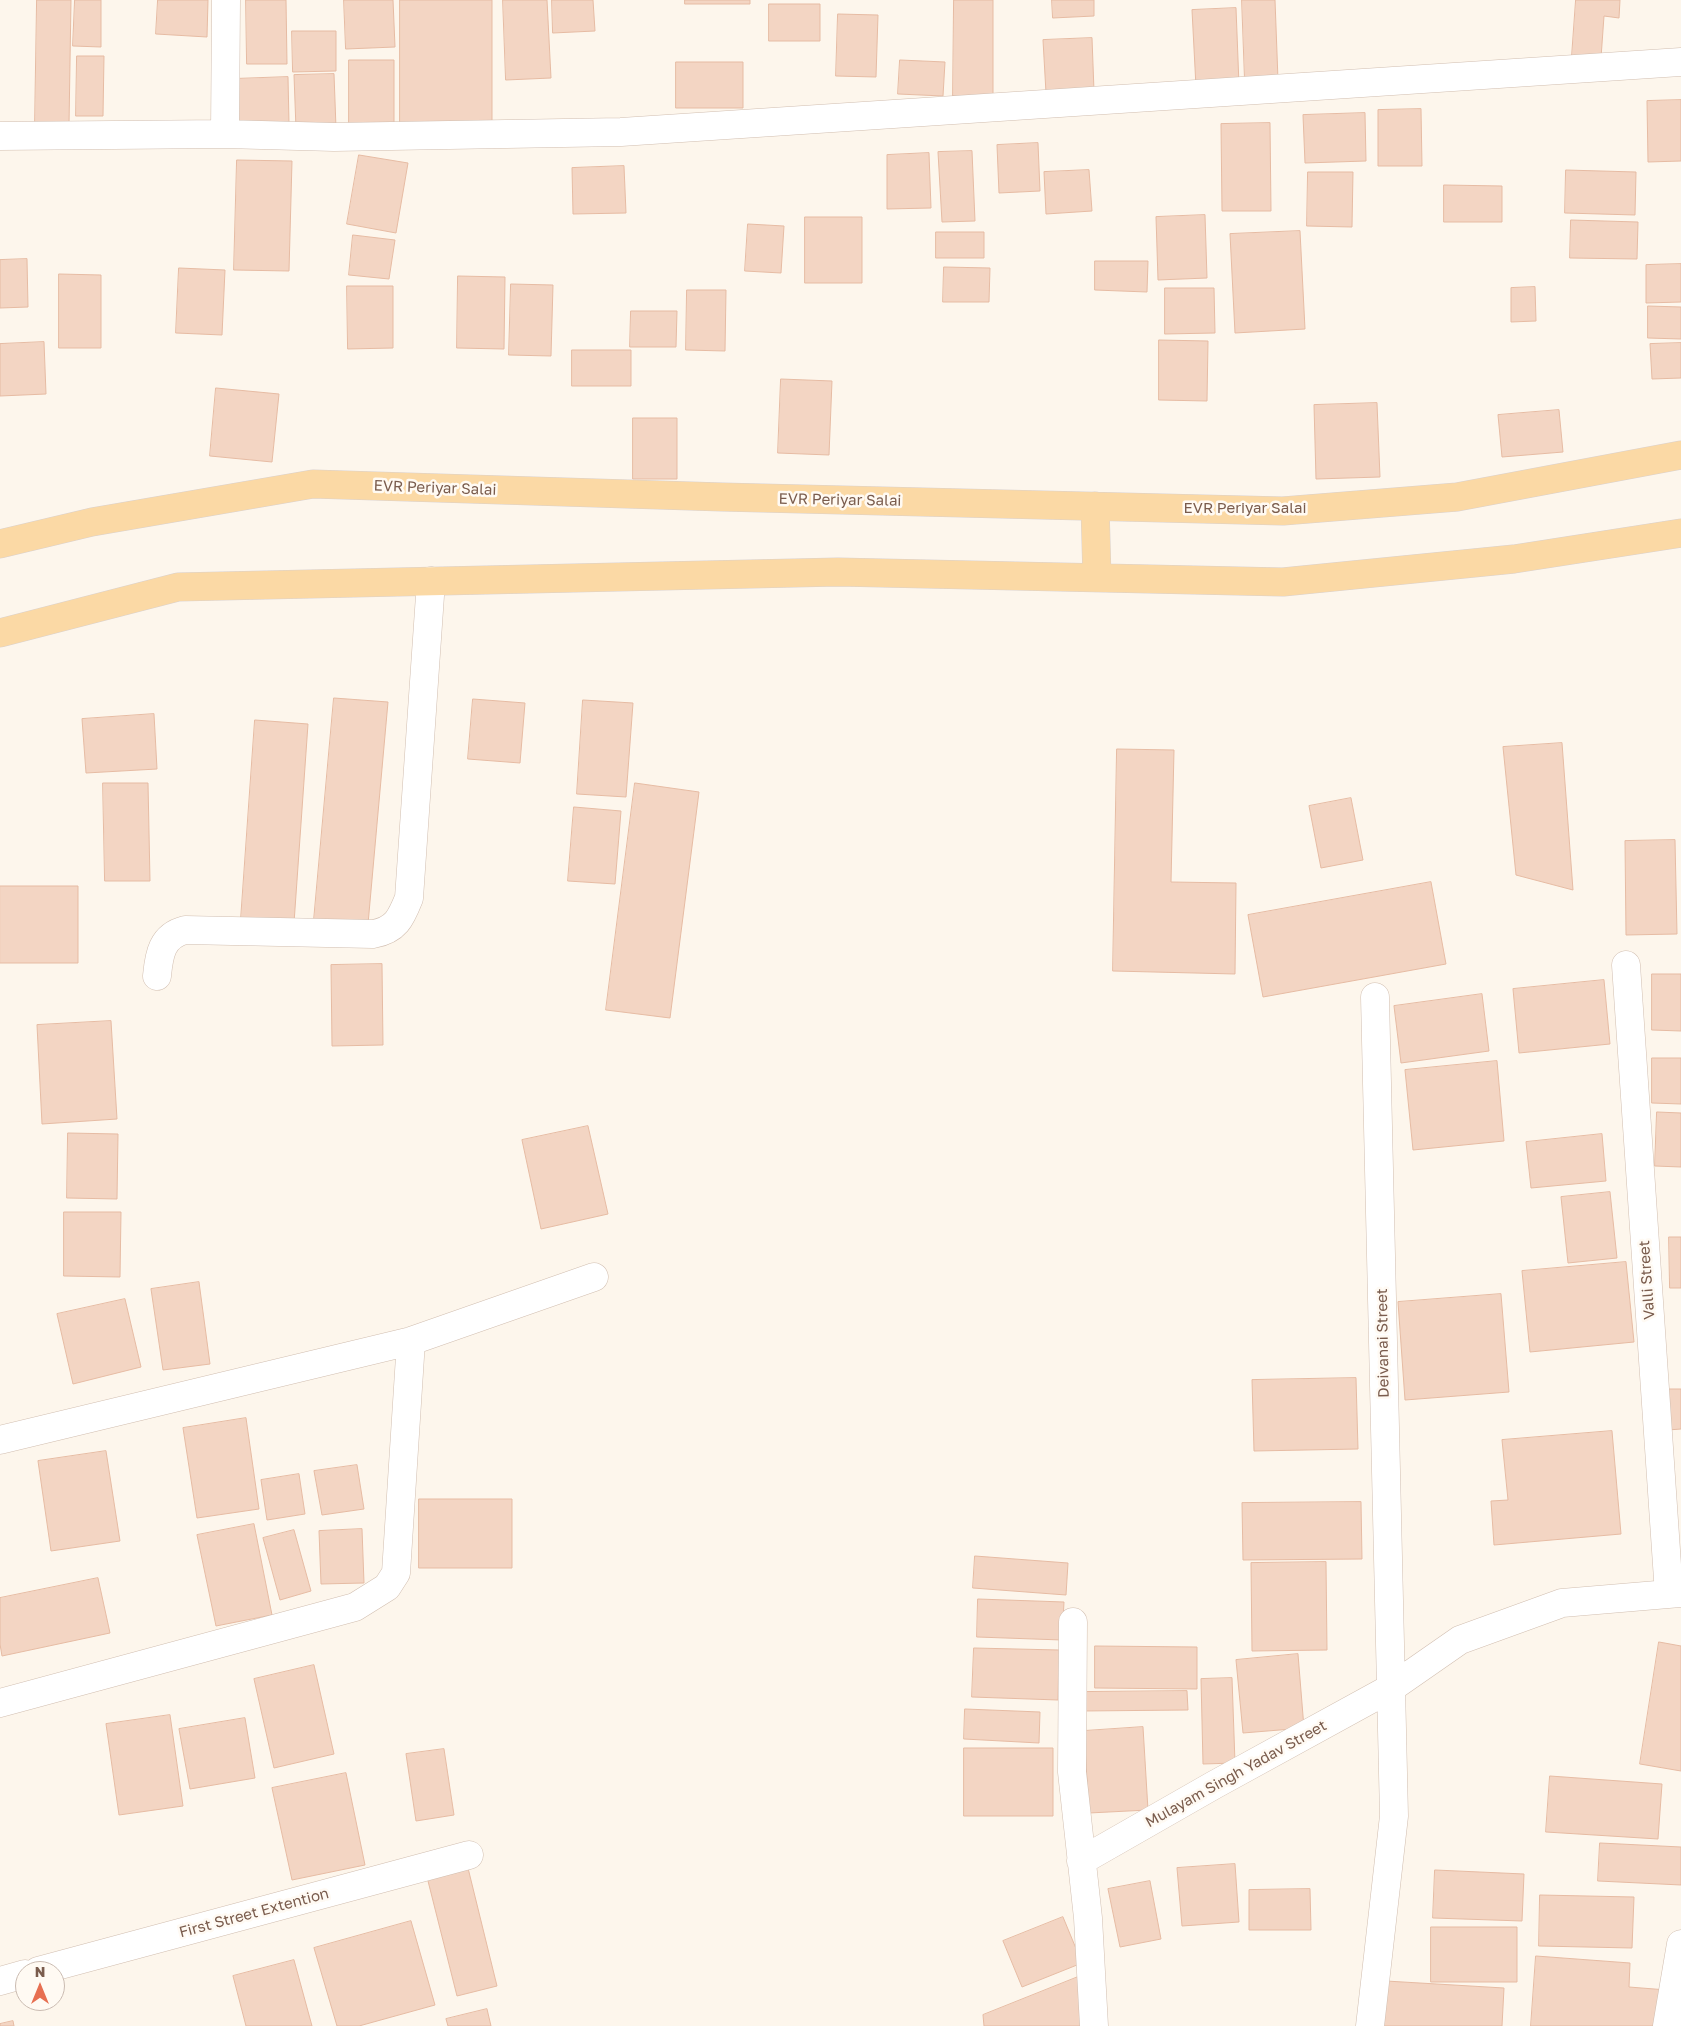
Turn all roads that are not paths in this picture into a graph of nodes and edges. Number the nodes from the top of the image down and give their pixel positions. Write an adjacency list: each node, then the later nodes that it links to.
1 (226, 0): 3 (street)
2 (1681, 62): 3 (street)
3 (225, 134): 4 (street)
4 (0, 136)
5 (1681, 455): 6 (main road, EVR Periyar Salai)
6 (1095, 506): 8 (main road, EVR Periyar Salai); 9 (main road)
7 (1681, 533): 9 (main road)
8 (0, 544)
9 (1097, 578): 10 (main road)
10 (431, 581): 11 (main road); 13 (street)
11 (0, 633)
12 (1626, 965): 18 (street, Valli Street)
13 (157, 976)
14 (1375, 997): 20 (street, Deivanai Street)
15 (594, 1277): 16 (street)
16 (411, 1341): 17 (street); 21 (street)
17 (0, 1440)
18 (1675, 1594): 20 (street, Mulayam Singh Yadav Street)
19 (1073, 1622): 23 (street)
20 (1391, 1688): 23 (street, Mulayam Singh Yadav Street); 29 (street, Deivanai Street)
21 (0, 1703)
22 (470, 1855): 25 (street, First Street Extention)
23 (1081, 1861): 28 (street)
24 (1681, 1944): 30 (street)
25 (65, 1964)
26 (15, 1977): 27 (street)
27 (0, 1981)
28 (1094, 2026)
29 (1370, 2026)
30 (1667, 2026)

